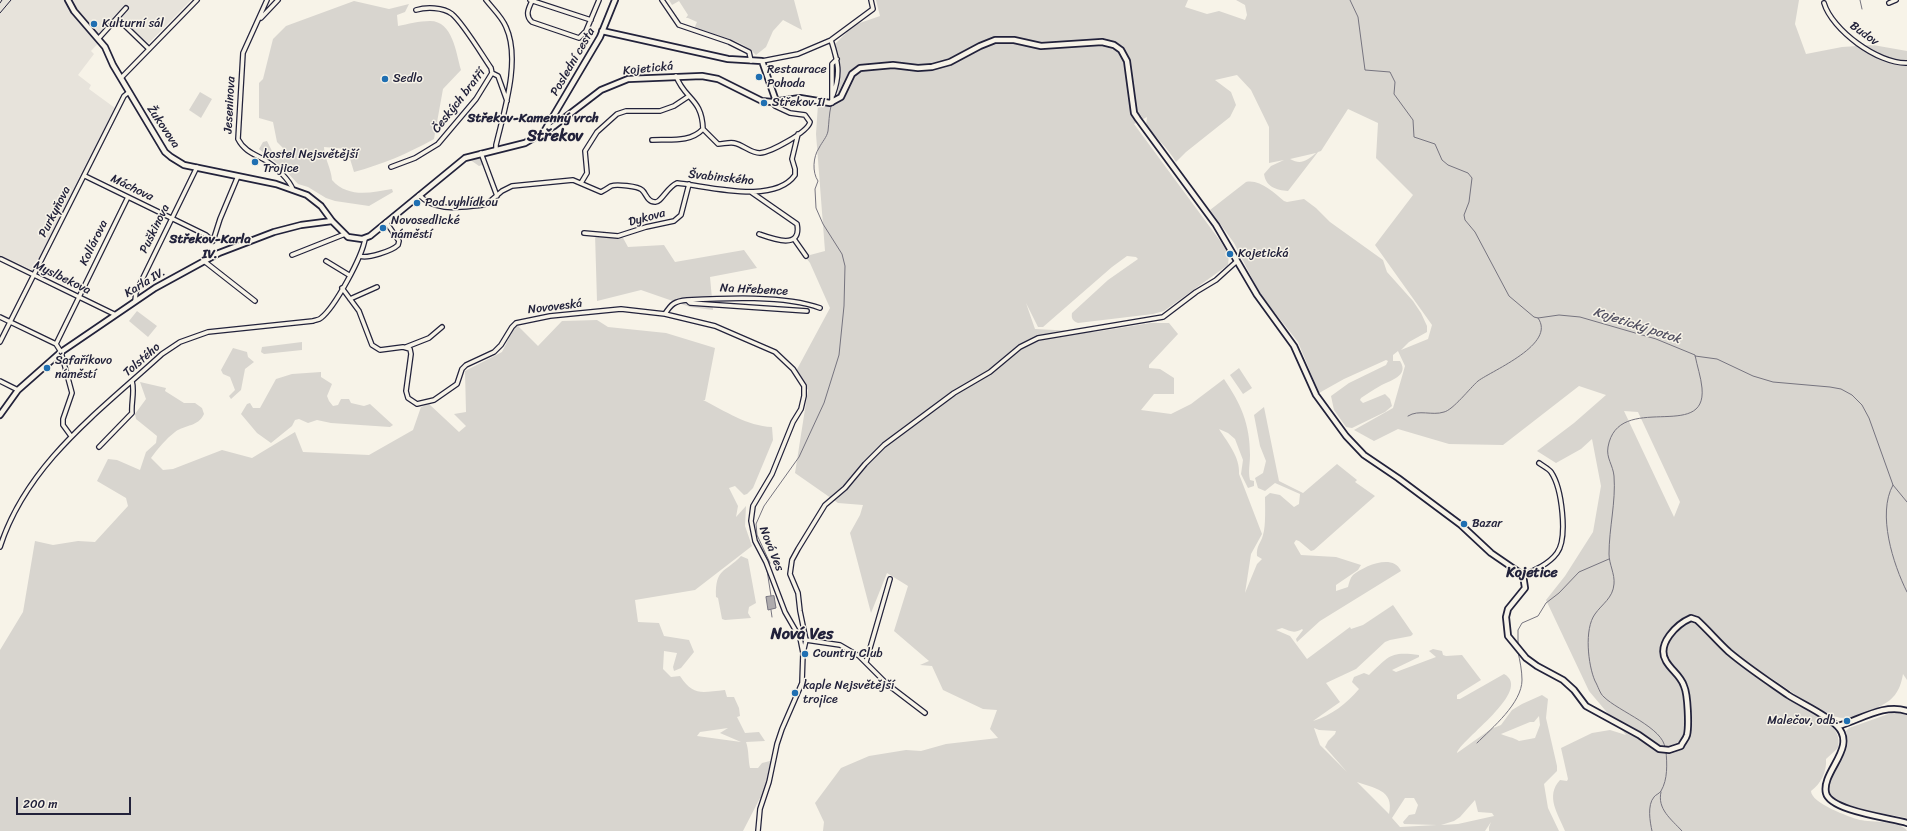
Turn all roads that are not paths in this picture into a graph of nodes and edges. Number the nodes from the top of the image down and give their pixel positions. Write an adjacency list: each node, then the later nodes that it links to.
1 (68, 0): 22 (street, Žukovova)
2 (197, 0): 24 (street)
3 (267, 0): 19 (street, Jeseninova)
4 (278, 0): 19 (street)
5 (486, 0): 35 (street)
6 (531, 0): 15 (street); 20 (street)
7 (547, 0): 15 (street)
8 (599, 0): 20 (street)
9 (615, 0): 21 (street, Poslední cesta)
10 (662, 0): 26 (street)
11 (871, 0): 23 (street)
12 (1896, 0): 14 (street)
13 (1824, 3): 28 (street, Budov)
14 (1889, 4)
15 (546, 5): 20 (street)
16 (126, 8): 18 (street)
17 (416, 10): 29 (street)
18 (117, 18): 22 (street); 24 (street)
19 (259, 20): 50 (street, Jeseninova)
20 (591, 20)
21 (602, 32): 26 (street); 39 (street, Poslední cesta)
22 (98, 38): 31 (street, Žukovova)
23 (830, 40): 25 (street); 27 (street)
24 (149, 49): 31 (street)
25 (837, 59): 33 (street); 33 (street)
26 (751, 61): 27 (street)
27 (762, 61): 36 (street)
28 (1907, 63)
29 (492, 72): 35 (street, Českých bratří); 44 (street, Českých bratří)
30 (676, 76): 34 (street); 36 (street, Kojetická); 39 (street, Kojetická)
31 (121, 78): 32 (street, Žukovova)
32 (129, 92): 45 (street, Žukovova); 46 (street, Purkyňova)
33 (833, 95): 37 (street)
34 (689, 96): 38 (street); 48 (street)
35 (507, 101): 42 (street)
36 (774, 102): 37 (street, Kojetická); 40 (street, Švabinského)
37 (832, 103): 69 (street)
38 (703, 129): 40 (street); 41 (street)
39 (544, 131): 42 (street, Kojetická)
40 (798, 134): 51 (street, Švabinského)
41 (652, 140)
42 (496, 150): 43 (street, Kojetická)
43 (481, 153): 52 (street, Kojetická); 53 (street)
44 (391, 167)
45 (197, 168): 47 (street, Žukovova); 55 (street, Puškinova)
46 (85, 176): 54 (street, Máchova); 71 (street, Purkyňova)
47 (238, 176): 50 (street, Žukovova); 55 (street, Máchova)
48 (581, 183): 49 (street, Švabinského); 53 (street, Švabinského)
49 (689, 184): 51 (street, Švabinského); 58 (street, Dykova)
50 (294, 190): 56 (street, Žukovova)
51 (751, 192): 62 (street)
52 (419, 195): 53 (street, Švabinského); 57 (street, Kojetická)
53 (497, 196)
54 (128, 197): 55 (street, Máchova); 74 (street, Kollárova)
55 (172, 218): 76 (street, Puškinova)
56 (332, 221): 59 (street); 67 (street, Karla IV.)
57 (386, 222): 61 (street); 64 (street)
58 (584, 233)
59 (345, 234): 61 (street); 63 (street)
60 (759, 234): 62 (street)
61 (365, 239): 64 (street)
62 (794, 239): 65 (street)
63 (292, 255)
64 (360, 256): 70 (street)
65 (806, 256)
66 (1, 259): 71 (street, Myslbekova)
67 (204, 261): 76 (street, Karla IV.); 78 (street)
68 (326, 261): 70 (street)
69 (1237, 261): 99 (street); 101 (street, Nová Ves)
70 (349, 275): 73 (street, Tolstého)
71 (35, 276): 74 (street, Myslbekova); 84 (street, Purkyňova)
72 (377, 287): 75 (street)
73 (342, 288): 75 (street); 90 (street, Tolstého)
74 (79, 297): 81 (street, Myslbekova); 87 (street)
75 (350, 299): 88 (street)
76 (134, 300): 81 (street, Karla IV.)
77 (687, 300): 79 (street, Na Hřebence); 80 (street, Na Hřebence); 82 (street, Na Hřebence)
78 (254, 301)
79 (820, 308)
80 (807, 311)
81 (114, 314): 89 (street, Karla IV.)
82 (665, 314): 88 (street, Novoveská); 93 (street, Novoveská)
83 (0, 317): 84 (street)
84 (10, 322): 86 (street, Purkyňova); 87 (street)
85 (442, 327): 88 (street)
86 (0, 342)
87 (56, 344): 89 (street)
88 (406, 347)
89 (61, 352): 92 (street, Karla IV.); 95 (street)
90 (132, 381): 95 (street, Tolstého); 96 (street)
91 (0, 382): 92 (street)
92 (18, 390): 94 (street, Karla IV.)
93 (801, 409): 102 (street, Nová Ves)
94 (0, 415)
95 (71, 436): 98 (street, Tolstého)
96 (99, 447)
97 (1539, 463): 99 (street)
98 (0, 547)
99 (1523, 575): 106 (street)
100 (890, 579): 103 (street)
101 (806, 640): 102 (street, Nová Ves); 103 (street)
102 (803, 653): 108 (street, Nová Ves)
103 (866, 662): 105 (street)
104 (1907, 711): 106 (street)
105 (925, 713)
106 (1838, 726): 107 (street)
107 (1907, 823)
108 (758, 831)

